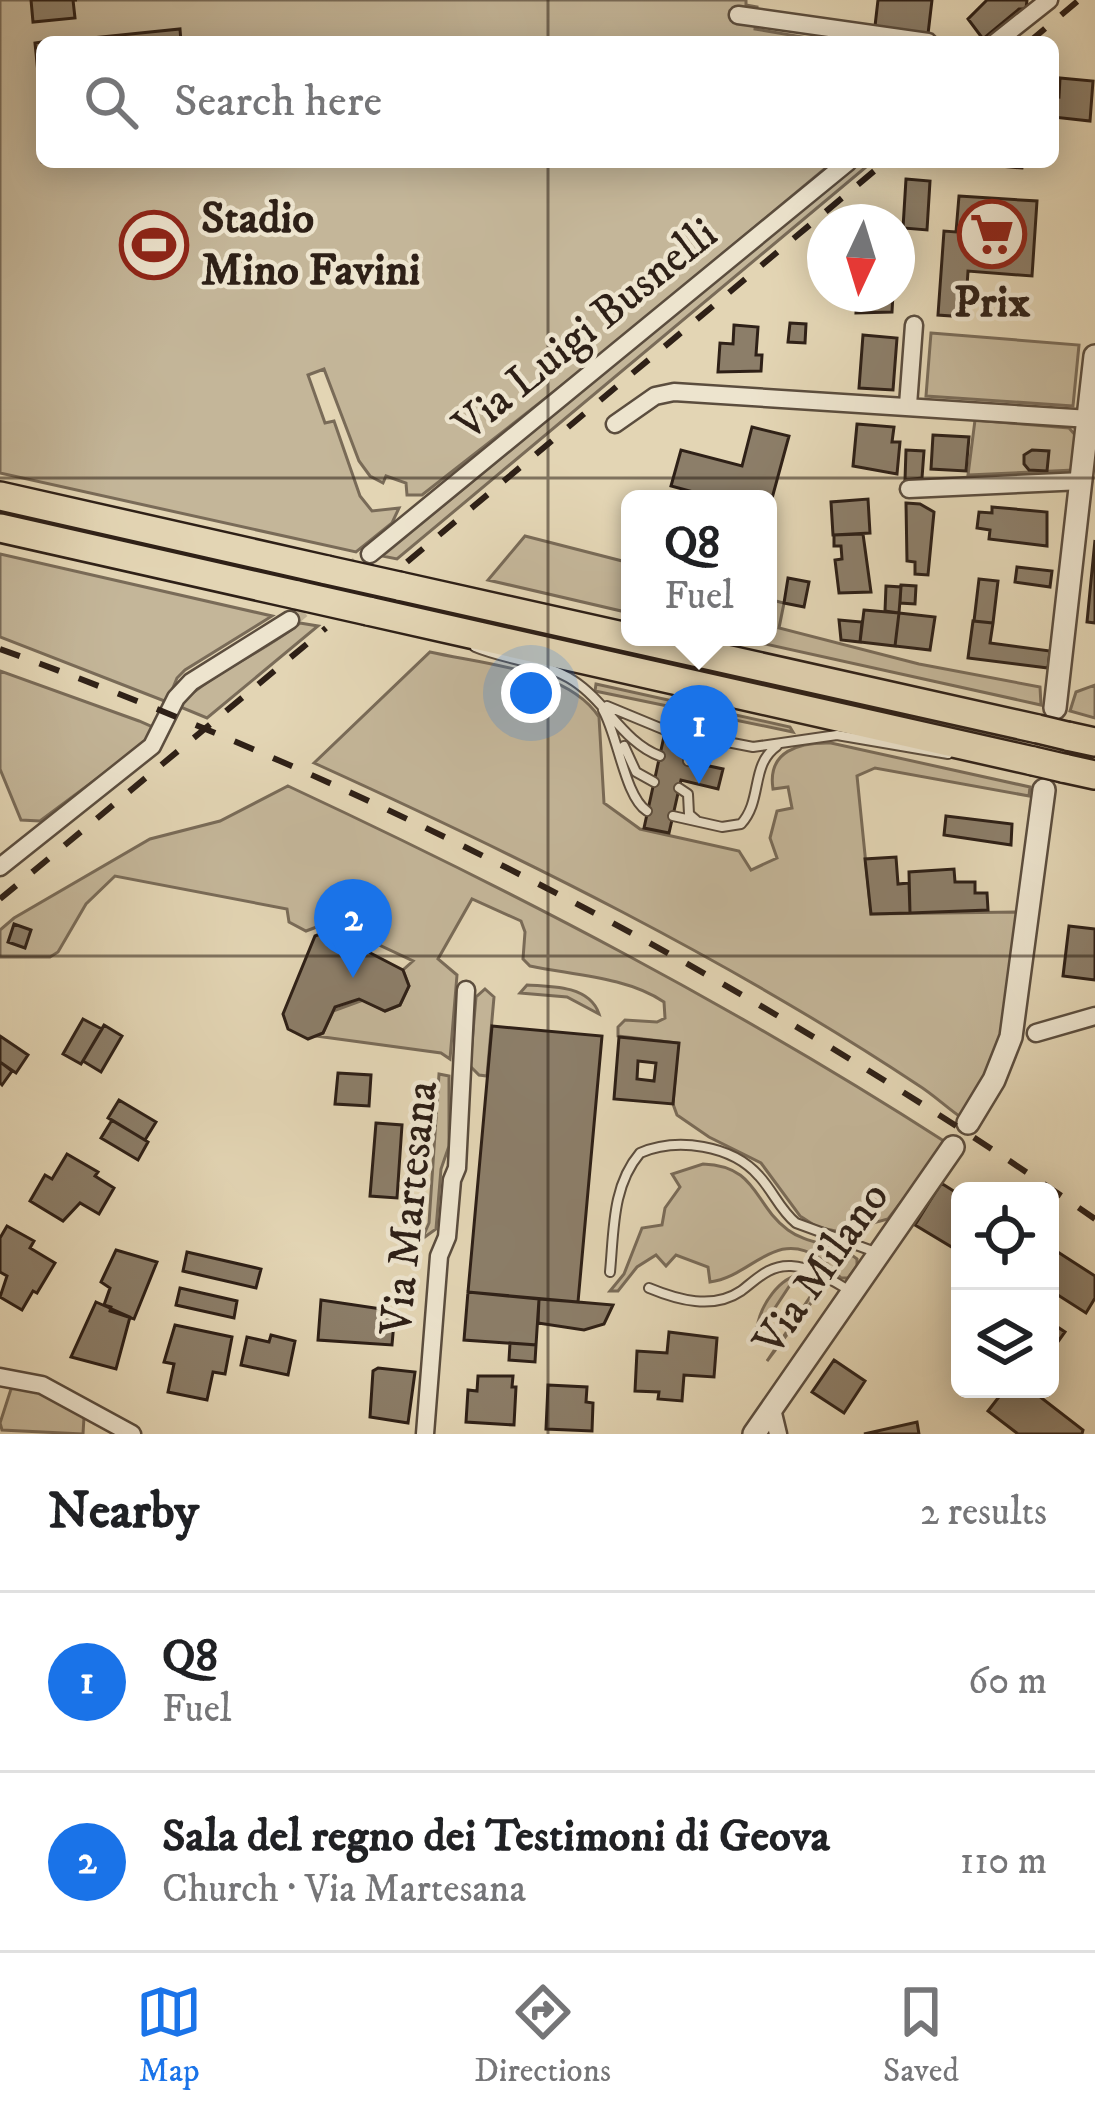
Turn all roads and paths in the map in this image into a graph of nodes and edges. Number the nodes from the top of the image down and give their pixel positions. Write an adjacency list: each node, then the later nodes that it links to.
1 (1049, 0): 4 (street)
2 (738, 15): 3 (street)
3 (886, 36)
4 (1004, 36)
5 (841, 168): 15 (street, Via Luigi Busnelli)
6 (914, 325): 8 (street)
7 (1095, 356): 9 (street)
8 (908, 405): 9 (street); 10 (street)
9 (1090, 419): 11 (street)
10 (615, 424)
11 (1083, 481): 12 (street); 21 (street)
12 (908, 489)
13 (0, 496): 18 (highway, bridge)
14 (0, 528): 16 (highway)
15 (370, 554)
16 (293, 608): 17 (highway, bridge); 37 (street)
17 (419, 622): 20 (lane); 28 (highway)
18 (621, 632)
19 (691, 646): 21 (highway, bridge)
20 (591, 695): 22 (lane); 27 (lane); 31 (lane); 34 (lane)
21 (1046, 719): 25 (highway, bridge)
22 (665, 730)
23 (691, 735): 26 (lane)
24 (785, 742): 26 (lane); 28 (lane); 36 (lane)
25 (1095, 742)
26 (730, 744): 29 (lane)
27 (660, 756)
28 (1028, 759): 30 (highway, bridge)
29 (688, 761)
30 (1095, 775)
31 (654, 782)
32 (679, 788): 36 (lane)
33 (1044, 790): 41 (street)
34 (647, 811)
35 (673, 816): 36 (lane)
36 (705, 824)
37 (0, 868)
38 (466, 990): 50 (street, Via Martesana)
39 (1095, 1016): 40 (street)
40 (1036, 1033)
41 (968, 1123)
42 (953, 1147): 43 (street, Via Milano)
43 (879, 1254): 44 (lane); 46 (street, Via Milano)
44 (610, 1272)
45 (650, 1288): 46 (lane)
46 (853, 1293): 48 (street, Via Milano)
47 (0, 1377): 49 (street)
48 (772, 1409): 51 (street, Via Milano); 52 (street)
49 (132, 1434)
50 (425, 1434)
51 (754, 1434)
52 (778, 1434)

